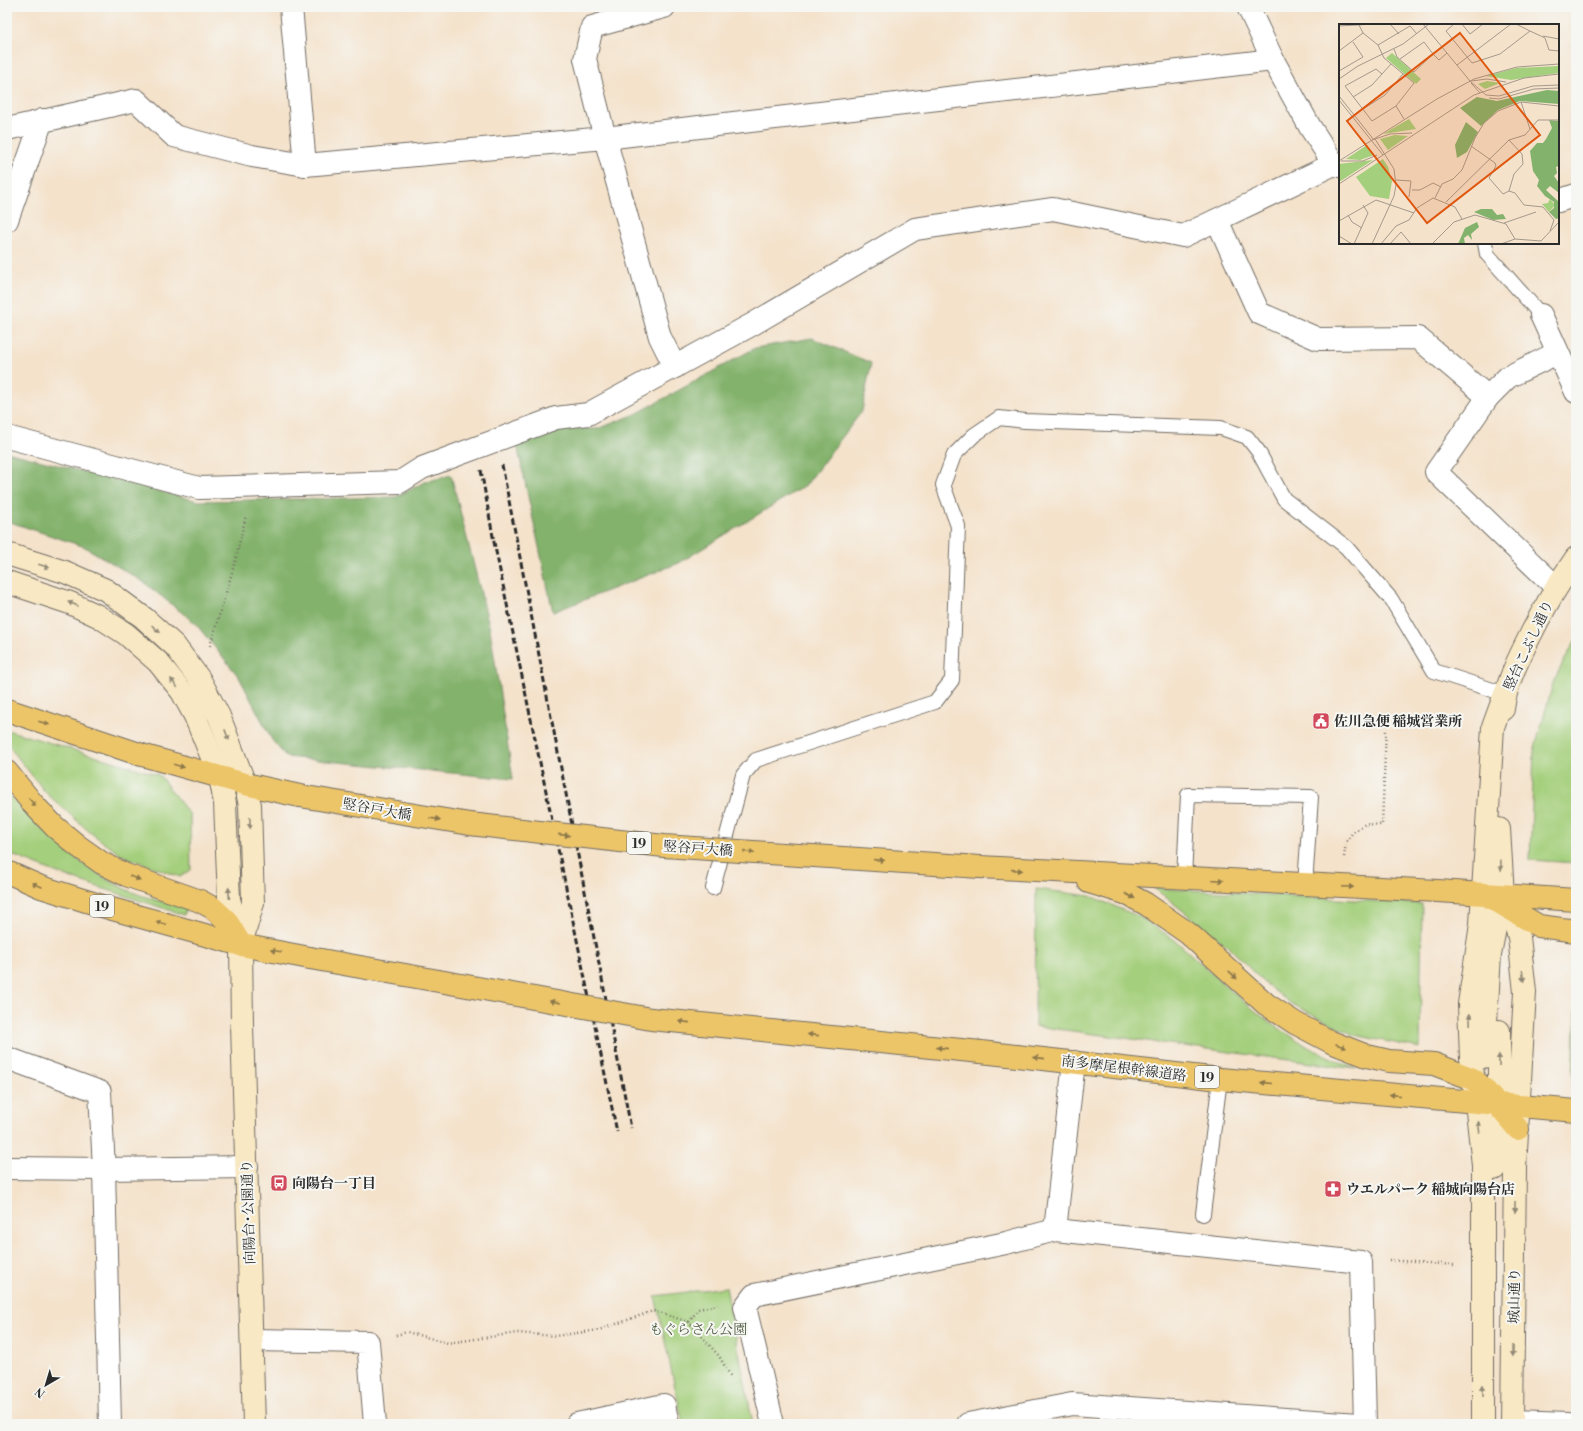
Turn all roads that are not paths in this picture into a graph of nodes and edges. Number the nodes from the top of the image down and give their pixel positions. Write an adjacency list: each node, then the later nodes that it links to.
1 (291, 7): 8 (street)
2 (664, 7): 7 (street)
3 (1248, 7): 4 (street)
4 (1273, 60): 7 (street); 9 (street)
5 (42, 120): 6 (street); 8 (street); 12 (street)
6 (7, 129)
7 (605, 138): 8 (street); 17 (street)
8 (305, 165)
9 (1337, 165): 13 (street)
10 (1576, 196): 11 (street)
11 (1559, 201)
12 (7, 220)
13 (1217, 220): 17 (street); 19 (street)
14 (1485, 244): 15 (lane)
15 (1541, 315): 16 (street)
16 (1557, 353): 18 (street); 19 (street)
17 (674, 367): 20 (street)
18 (1576, 392)
19 (1488, 397): 24 (street)
20 (7, 437)
21 (7, 554): 29 (street, one-way to 29)
22 (1576, 558): 24 (street, 竪台こぶし通り)
23 (7, 582): 28 (street, one-way to 23)
24 (1556, 587): 25 (street, 竪台こぶし通り)
25 (1505, 694): 34 (lane); 36 (street, 竪台こぶし通り, one-way to 36); 36 (street)
26 (7, 710): 28 (main road, 19, one-way to 28)
27 (7, 772): 38 (main road, one-way to 38)
28 (220, 777): 29 (main road, 19); 38 (street, one-way to 28)
29 (245, 784): 31 (main road, 竪谷戸大橋 / 19, one-way to 31, bridge); 38 (street, one-way to 38)
30 (7, 872): 38 (main road, 19, one-way to 30)
31 (1053, 872): 32 (main road, 19); 42 (main road, one-way to 42)
32 (1184, 878): 33 (main road, 19, one-way to 33); 33 (lane)
33 (1305, 885): 36 (main road, 19, one-way to 36)
34 (713, 888)
35 (1572, 900): 36 (main road)
36 (1510, 910): 37 (main road); 39 (street); 39 (street); 42 (street, one-way to 36); 47 (street, 城山通り, one-way to 47)
37 (1576, 931)
38 (241, 945): 41 (main road, 南多摩尾根幹線道路 / 19, one-way to 38, bridge); 50 (street, 向陽台･公園通り)
39 (1498, 956): 42 (street); 44 (street, one-way to 39)
40 (7, 1058): 52 (street)
41 (1074, 1062): 43 (main road, 南多摩尾根幹線道路 / 19); 54 (street)
42 (1472, 1069): 44 (main road); 45 (street); 46 (street)
43 (1220, 1079): 45 (main road, 南多摩尾根幹線道路 / 19, one-way to 43); 53 (lane)
44 (1498, 1094): 46 (main road, 南多摩尾根幹線道路); 47 (main road, 南多摩尾根幹線道路); 49 (main road); 56 (street)
45 (1443, 1100): 46 (main road, 南多摩尾根幹線道路)
46 (1476, 1103): 56 (street, one-way to 46)
47 (1519, 1106): 48 (main road, 南多摩尾根幹線道路); 49 (street, 城山通り)
48 (1567, 1111)
49 (1518, 1129): 57 (street, 城山通り, one-way to 57)
50 (247, 1167): 52 (street); 55 (street, 向陽台･公園通り)
51 (7, 1168): 52 (street)
52 (104, 1169): 58 (street)
53 (1203, 1214)
54 (1056, 1230): 63 (street); 66 (street)
55 (252, 1340): 59 (street, 向陽台･公園通り); 60 (street)
56 (1483, 1344): 67 (street, one-way to 56)
57 (1512, 1421): 68 (lane)
58 (110, 1424)
59 (254, 1424)
60 (375, 1424)
61 (577, 1424): 62 (street)
62 (668, 1424)
63 (772, 1424)
64 (968, 1424): 65 (street)
65 (1358, 1424)
66 (1364, 1424)
67 (1483, 1424)
68 (1573, 1424)

